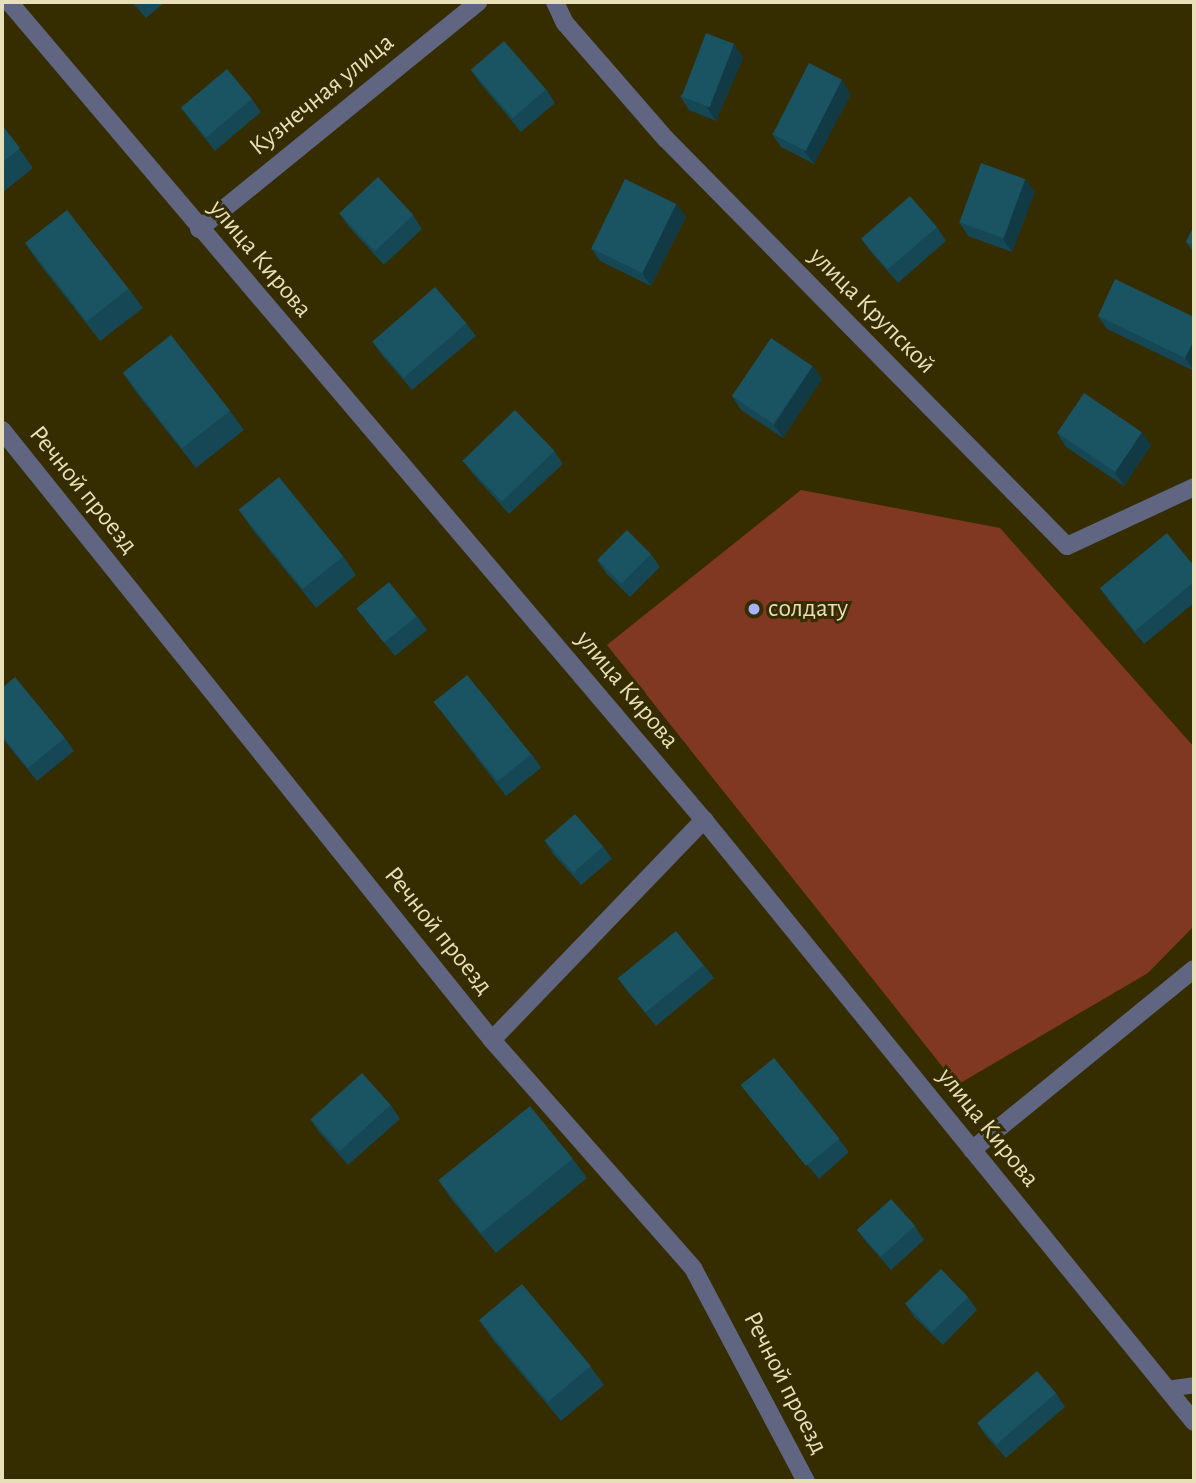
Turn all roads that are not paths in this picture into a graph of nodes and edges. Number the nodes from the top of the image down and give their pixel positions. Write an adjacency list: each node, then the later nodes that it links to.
1 (9, 2): 4 (street, улица Кирова)
2 (478, 2): 4 (street, Кузнечная улица)
3 (555, 2): 6 (street, улица Крупской)
4 (199, 229): 7 (street, улица Кирова)
5 (2, 430): 9 (street, Речной проезд)
6 (1194, 487)
7 (704, 820): 9 (street); 10 (street, улица Кирова)
8 (1194, 969): 10 (street)
9 (492, 1040): 14 (street, Речной проезд)
10 (972, 1150): 12 (street, улица Кирова)
11 (1194, 1385): 12 (lane)
12 (1167, 1390): 13 (street, улица Кирова)
13 (1194, 1422)
14 (806, 1481)

